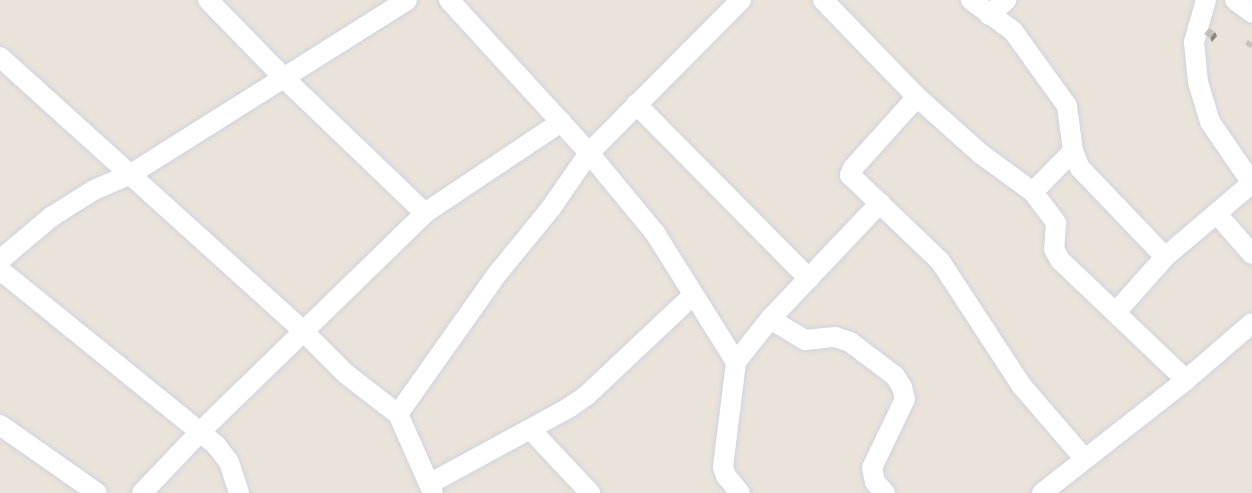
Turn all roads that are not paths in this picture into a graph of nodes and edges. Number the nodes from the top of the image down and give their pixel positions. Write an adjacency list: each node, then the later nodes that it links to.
1 (208, 0): 13 (street)
2 (407, 0): 13 (street)
3 (741, 0): 15 (street)
4 (823, 0): 14 (street)
5 (971, 0): 11 (street)
6 (1006, 0): 11 (street)
7 (1206, 0): 20 (street)
8 (1235, 0): 10 (street)
9 (457, 2): 16 (street)
10 (1252, 13)
11 (989, 15): 17 (street)
12 (0, 57): 19 (street)
13 (284, 78): 19 (street); 23 (street)
14 (917, 97): 21 (street); 22 (street)
15 (636, 104): 18 (street); 29 (street)
16 (561, 122): 18 (street); 23 (street)
17 (1073, 151): 21 (street); 26 (street)
18 (589, 153): 30 (street); 37 (street)
19 (131, 174): 27 (street); 34 (street)
20 (1252, 183): 24 (street)
21 (1033, 192): 31 (street)
22 (880, 203): 29 (street); 41 (street)
23 (425, 213): 34 (street)
24 (1216, 214): 25 (street); 26 (street)
25 (1252, 254)
26 (1165, 257): 31 (street)
27 (0, 260)
28 (0, 270): 40 (street)
29 (808, 279): 32 (street)
30 (692, 296): 35 (street); 39 (street)
31 (1116, 312): 36 (street)
32 (770, 319): 35 (street); 48 (street)
33 (1252, 323): 36 (street)
34 (304, 332): 37 (street); 40 (street)
35 (736, 363): 47 (street)
36 (1186, 380): 41 (street)
37 (398, 414): 42 (street)
38 (0, 425): 43 (street)
39 (530, 429): 42 (street); 46 (street)
40 (201, 431): 44 (street); 45 (street)
41 (1084, 458): 49 (street)
42 (431, 489)
43 (97, 493)
44 (142, 493)
45 (239, 493)
46 (590, 493)
47 (740, 493)
48 (885, 493)
49 (1042, 493)

